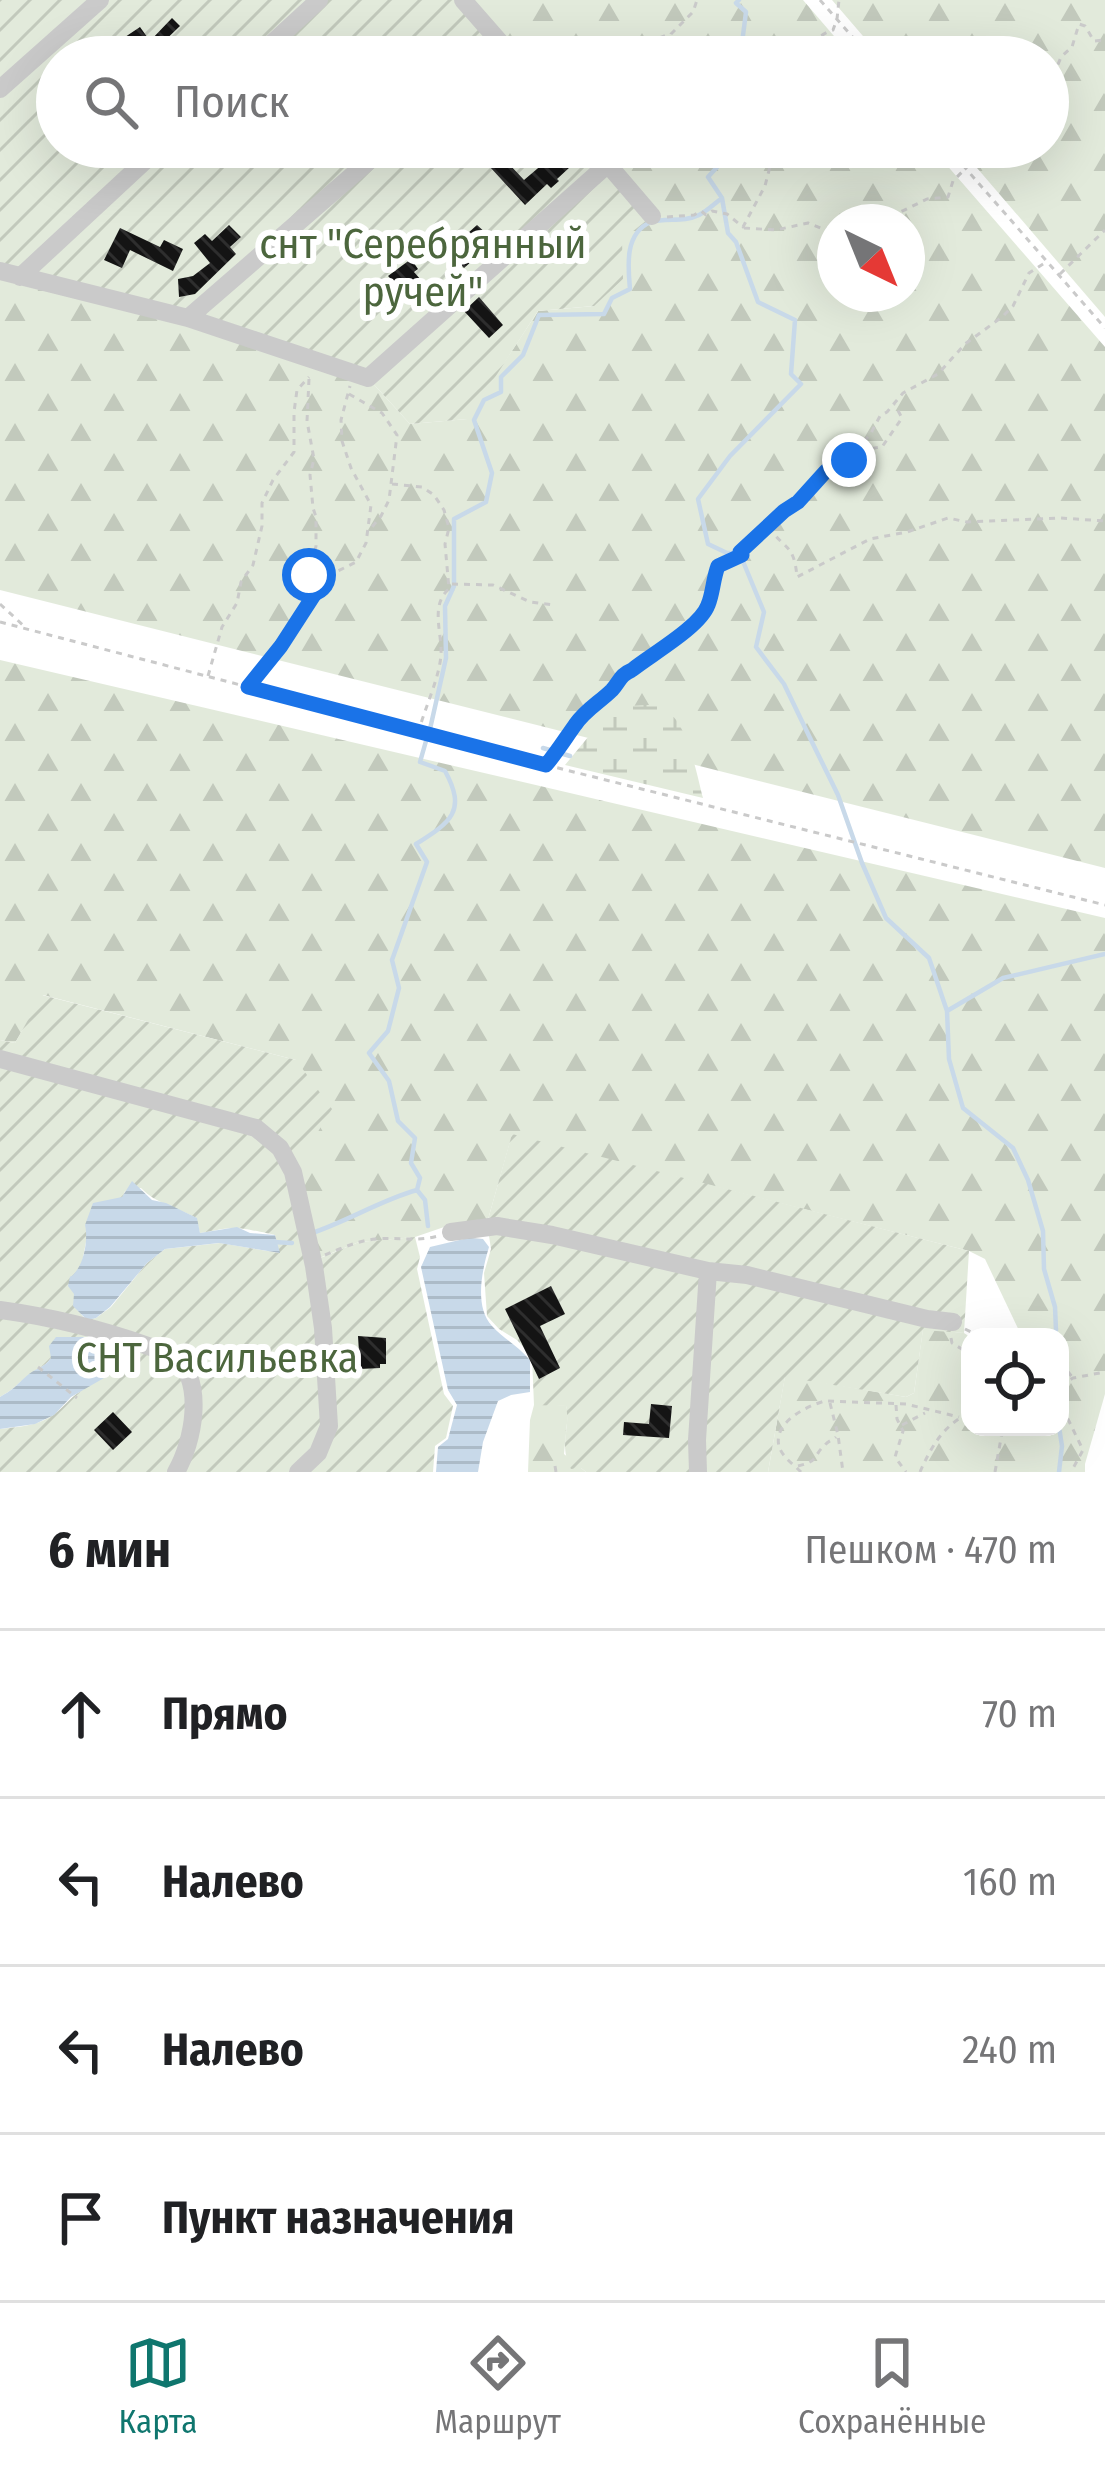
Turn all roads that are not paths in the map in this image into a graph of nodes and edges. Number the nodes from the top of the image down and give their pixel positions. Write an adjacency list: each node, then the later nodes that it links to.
1 (100, 0): 4 (street)
2 (319, 0): 5 (street)
3 (463, 0): 6 (street)
4 (60, 36)
5 (280, 36)
6 (489, 36)
7 (36, 57): 8 (street)
8 (0, 89)
9 (135, 168): 14 (street)
10 (361, 168): 15 (street)
11 (603, 168): 15 (street)
12 (611, 168): 13 (street)
13 (652, 216)
14 (10, 274): 15 (street)
15 (188, 318)
16 (1, 1065): 22 (street)
17 (452, 1232): 18 (street)
18 (707, 1271): 20 (street); 23 (street)
19 (0, 1310): 21 (street)
20 (948, 1322)
21 (176, 1472)
22 (298, 1472)
23 (698, 1472)

